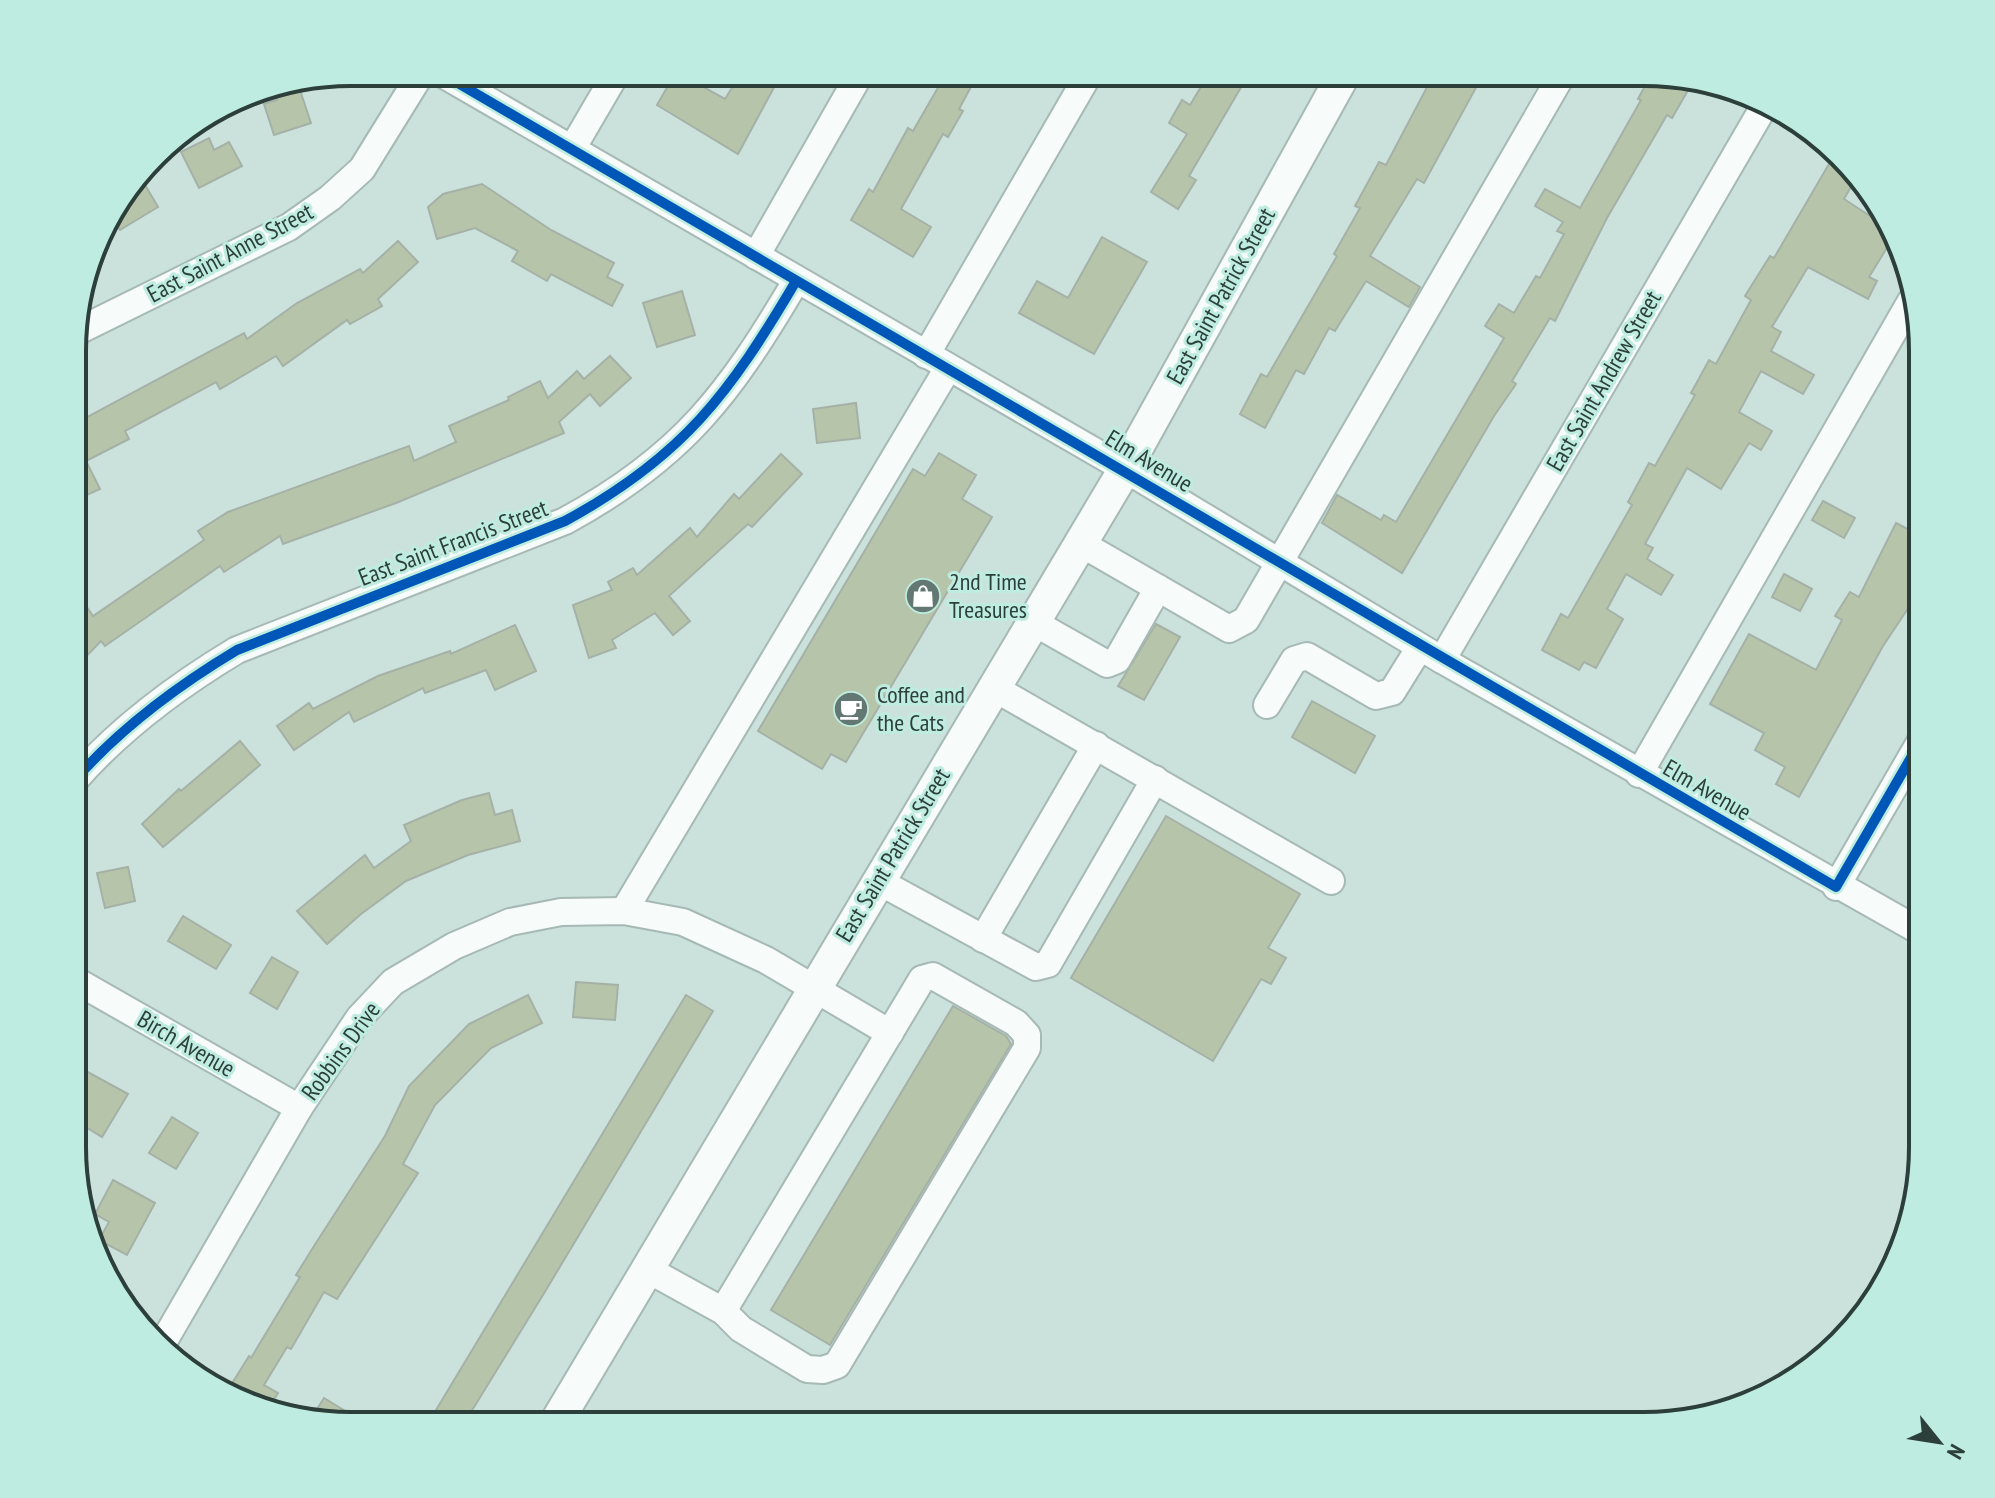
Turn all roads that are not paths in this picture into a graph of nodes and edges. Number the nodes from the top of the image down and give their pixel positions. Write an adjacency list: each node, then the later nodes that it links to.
1 (413, 86): 13 (street, East Saint Anne Street)
2 (463, 86): 9 (street, Elm Avenue)
3 (609, 86): 9 (street)
4 (853, 86): 10 (street)
5 (1082, 87): 14 (street)
6 (1337, 87): 15 (main road, East Saint Patrick Street)
7 (1555, 87): 17 (street)
8 (1760, 114): 20 (street, East Saint Andrew Street)
9 (572, 149): 10 (street, Elm Avenue)
10 (756, 256): 11 (street, Elm Avenue)
11 (796, 281): 14 (street, Elm Avenue); 25 (street, East Saint Francis Street)
12 (1906, 310): 26 (street)
13 (87, 326)
14 (937, 362): 15 (street, Elm Avenue); 31 (street)
15 (1125, 469): 16 (main road, East Saint Patrick Street); 17 (street, Elm Avenue)
16 (1080, 543): 18 (street); 19 (main road, East Saint Patrick Street)
17 (1281, 563): 18 (street); 20 (street, Elm Avenue)
18 (1158, 588): 19 (street)
19 (1033, 622): 21 (main road, East Saint Patrick Street)
20 (1431, 653): 22 (street, East Saint Andrew Street); 26 (street, Elm Avenue)
21 (994, 688): 23 (street); 28 (main road, East Saint Patrick Street)
22 (1267, 705)
23 (1096, 745): 27 (street); 33 (street)
24 (1908, 763): 30 (street)
25 (87, 769)
26 (1639, 774): 30 (street, Elm Avenue)
27 (1155, 779): 29 (street); 33 (street)
28 (878, 881): 33 (street); 35 (main road, East Saint Patrick Street)
29 (1331, 881)
30 (1836, 887): 32 (street, Elm Avenue)
31 (624, 911): 35 (street, Robbins Drive); 37 (street, Robbins Drive)
32 (1908, 925)
33 (983, 939)
34 (87, 987): 37 (street, Birch Avenue)
35 (814, 988): 36 (street, Robbins Drive); 38 (main road, East Saint Patrick Street)
36 (890, 1033): 39 (street); 39 (street)
37 (299, 1108): 40 (street, Robbins Drive)
38 (647, 1269): 39 (street); 41 (main road, East Saint Patrick Street)
39 (723, 1311)
40 (167, 1336)
41 (563, 1411)

